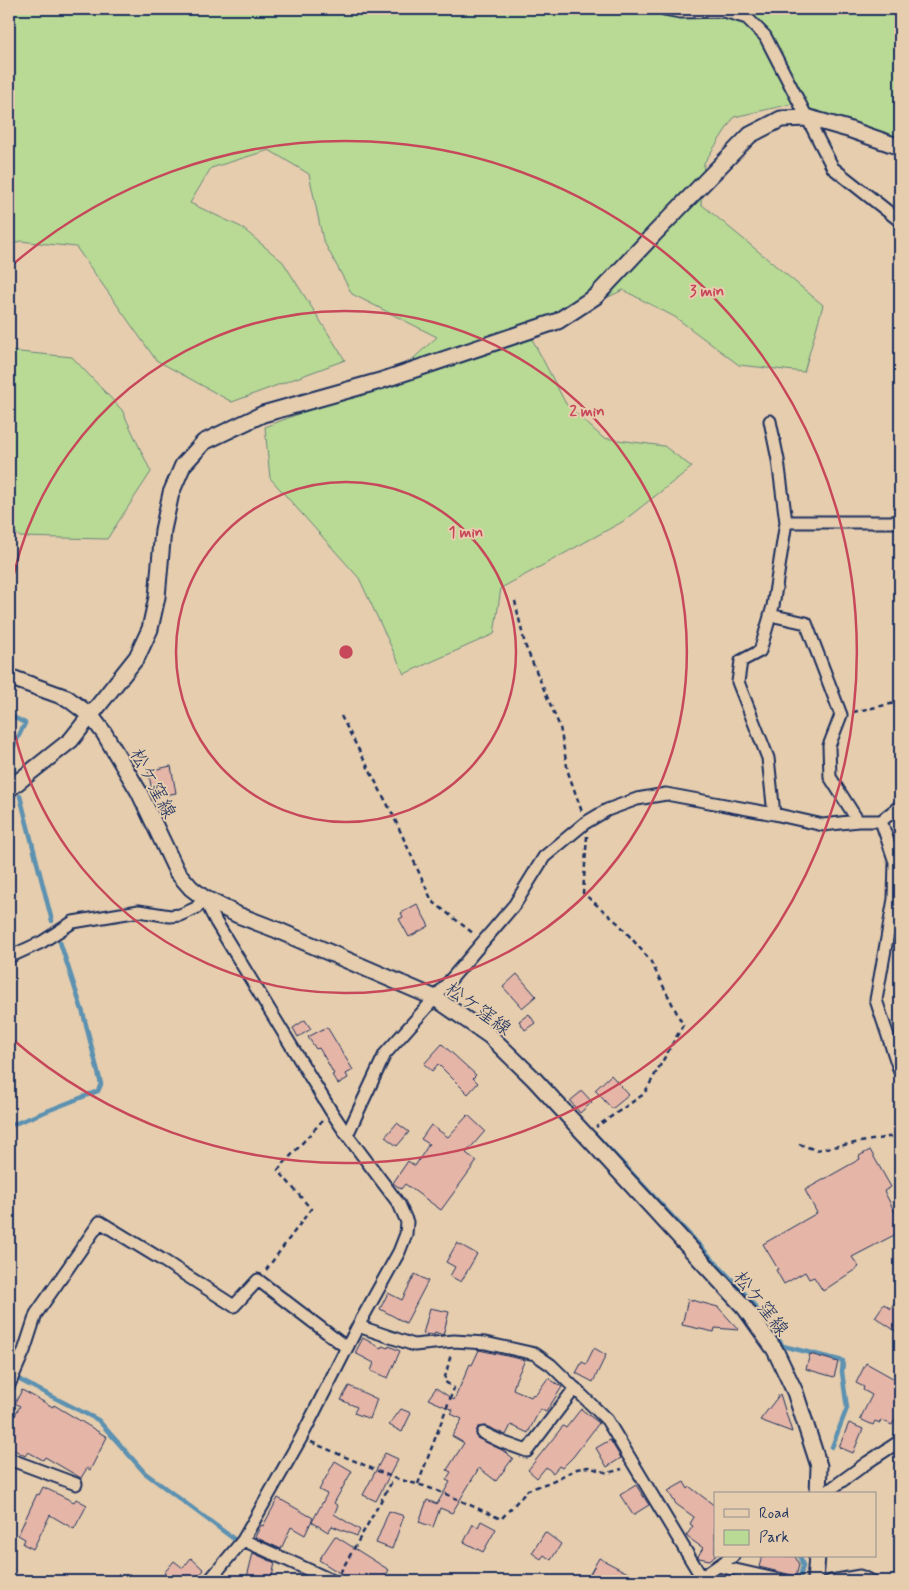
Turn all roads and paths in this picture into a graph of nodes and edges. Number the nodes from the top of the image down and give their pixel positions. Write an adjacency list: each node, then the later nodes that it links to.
1 (664, 9): 2 (street)
2 (808, 118): 3 (street); 4 (street); 13 (street)
3 (900, 147)
4 (900, 221)
5 (770, 421): 6 (street)
6 (786, 522): 7 (street); 9 (street)
7 (900, 522)
8 (516, 601): 20 (path)
9 (770, 615): 12 (street); 17 (street)
10 (9, 677): 13 (street, 松ケ窪線)
11 (900, 702): 12 (path)
12 (841, 715): 18 (street)
13 (90, 716): 15 (street); 21 (street, 松ケ窪線)
14 (341, 716): 22 (path)
15 (9, 789)
16 (900, 806): 19 (street)
17 (774, 814): 18 (street); 20 (street)
18 (858, 821): 19 (street)
19 (881, 821): 25 (street)
20 (586, 823): 22 (street); 29 (path)
21 (204, 898): 23 (street); 24 (street, 松ケ窪線); 27 (street)
22 (483, 941): 24 (street)
23 (9, 957)
24 (435, 998): 28 (street); 29 (street, 松ケ窪線)
25 (897, 1051): 26 (street)
26 (900, 1072)
27 (331, 1111): 28 (street); 32 (path)
28 (348, 1135): 33 (street)
29 (585, 1135): 46 (street, 松ケ窪線)
30 (900, 1135): 31 (path)
31 (799, 1144)
32 (258, 1280): 35 (street); 36 (street)
33 (358, 1326): 34 (street); 35 (street)
34 (454, 1341): 37 (street); 45 (path)
35 (347, 1348): 39 (street)
36 (9, 1385)
37 (575, 1388): 38 (street); 42 (street)
38 (483, 1433)
39 (301, 1438): 43 (path); 48 (street)
40 (900, 1441): 47 (street)
41 (9, 1460): 44 (street)
42 (635, 1466): 45 (path); 53 (street)
43 (394, 1478): 45 (path); 52 (path)
44 (76, 1484)
45 (418, 1484)
46 (818, 1492)
47 (827, 1492)
48 (240, 1544): 52 (street); 54 (street)
49 (730, 1558): 51 (street)
50 (817, 1558): 56 (street)
51 (718, 1566): 53 (street); 55 (street)
52 (337, 1577)
53 (699, 1579)
54 (209, 1581)
55 (784, 1581)
56 (815, 1581)
57 (830, 1581): 58 (street)
58 (871, 1581)

